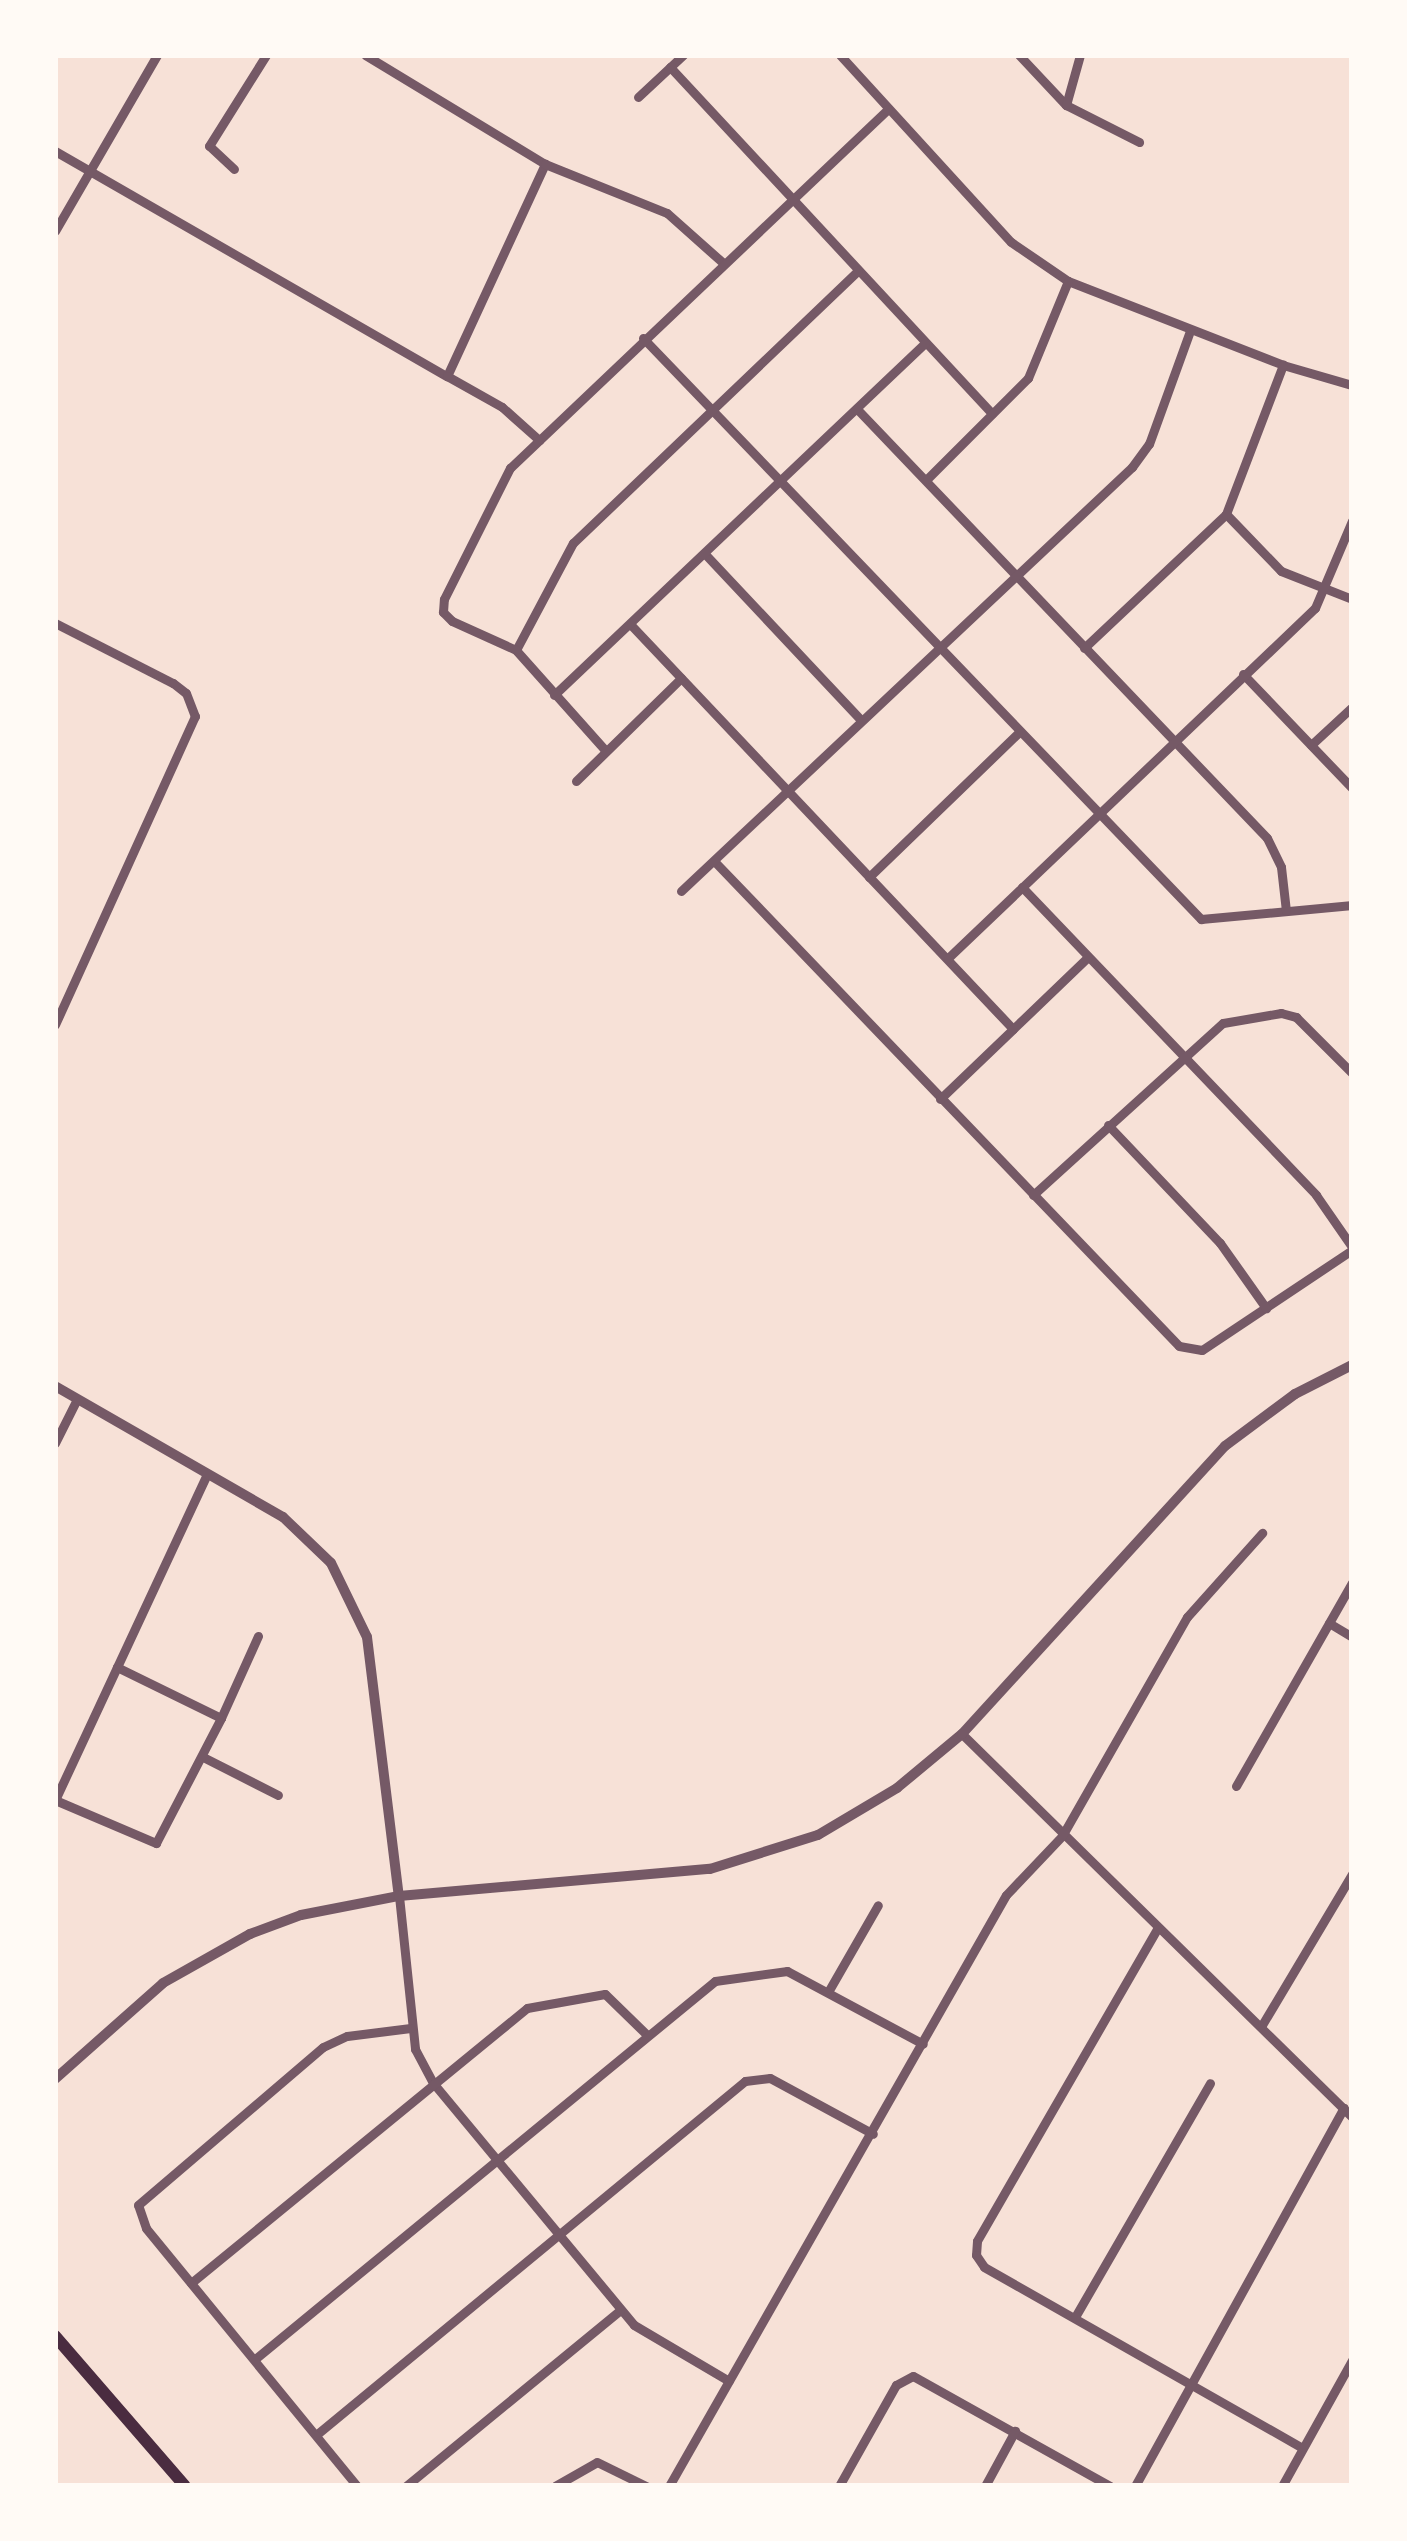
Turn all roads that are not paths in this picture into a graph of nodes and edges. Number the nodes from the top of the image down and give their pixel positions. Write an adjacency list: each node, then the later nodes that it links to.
1 (157, 55): 16 (street)
2 (266, 55): 15 (street)
3 (365, 55): 14 (street)
4 (683, 55): 8 (street)
5 (1020, 55): 10 (street)
6 (1080, 55): 10 (street)
7 (845, 56): 11 (street)
8 (670, 66): 9 (street); 17 (street)
9 (638, 97)
10 (1066, 105): 12 (street)
11 (888, 109): 17 (street); 21 (street)
12 (1139, 142)
13 (55, 151): 16 (street)
14 (545, 164): 19 (street); 26 (street)
15 (234, 169)
16 (89, 171): 18 (street); 26 (street)
17 (792, 198): 19 (street); 20 (street)
18 (55, 231)
19 (722, 262): 23 (street)
20 (858, 271): 24 (street); 29 (street)
21 (1068, 281): 22 (street); 30 (street)
22 (1190, 331): 25 (street); 37 (street)
23 (643, 338): 29 (street); 31 (street)
24 (925, 343): 28 (street); 30 (street)
25 (1283, 365): 27 (street); 34 (street)
26 (446, 376): 31 (street)
27 (1352, 384)
28 (857, 409): 32 (street); 33 (street)
29 (713, 410): 33 (street); 44 (street)
30 (992, 414): 32 (street)
31 (538, 440): 44 (street)
32 (926, 479): 37 (street)
33 (780, 482): 36 (street); 42 (street)
34 (1226, 514): 38 (street); 43 (street)
35 (1352, 521): 38 (street)
36 (705, 554): 41 (street); 49 (street)
37 (1015, 574): 42 (street); 43 (street)
38 (1325, 589): 39 (street); 45 (street)
39 (1352, 599)
40 (55, 623): 66 (street)
41 (631, 625): 46 (street); 47 (street)
42 (938, 647): 49 (street); 50 (street)
43 (1084, 648): 51 (street)
44 (516, 650): 47 (street)
45 (1243, 674): 51 (street); 52 (street)
46 (681, 678): 53 (street); 56 (street)
47 (554, 695): 53 (street)
48 (1352, 707): 52 (street)
49 (862, 720): 56 (street)
50 (1018, 733): 57 (street); 59 (street)
51 (1174, 742): 57 (street); 63 (street)
52 (1311, 744): 55 (street)
53 (605, 750): 54 (street)
54 (576, 780)
55 (1352, 788)
56 (789, 790): 58 (street); 59 (street)
57 (1099, 815): 60 (street); 63 (street)
58 (715, 862): 61 (street); 70 (street)
59 (869, 876): 65 (street)
60 (1022, 887): 64 (street); 65 (street)
61 (682, 891)
62 (1352, 905): 63 (street)
63 (1286, 911)
64 (1088, 957): 67 (street); 68 (street)
65 (948, 958): 67 (street)
66 (55, 1025)
67 (1013, 1029): 70 (street)
68 (1183, 1053): 69 (street); 71 (street); 73 (street)
69 (1352, 1073)
70 (940, 1098): 72 (street)
71 (1108, 1125): 72 (street); 74 (street)
72 (1033, 1195): 74 (street)
73 (1352, 1249): 74 (street)
74 (1266, 1308)
75 (1352, 1366): 87 (street)
76 (55, 1386): 77 (street)
77 (77, 1398): 78 (street); 79 (street)
78 (55, 1442)
79 (207, 1474): 85 (street); 94 (street)
80 (1262, 1533): 92 (street)
81 (1352, 1583): 82 (street)
82 (1330, 1623): 84 (street); 89 (street)
83 (258, 1636): 86 (street)
84 (1352, 1637)
85 (116, 1667): 86 (street); 91 (street)
86 (221, 1718): 88 (street)
87 (962, 1734): 92 (street); 94 (street)
88 (203, 1757): 90 (street); 91 (street)
89 (1236, 1786)
90 (278, 1795)
91 (55, 1800)
92 (1062, 1836): 96 (street); 101 (street)
93 (1352, 1874): 98 (street)
94 (399, 1896): 99 (street); 102 (street)
95 (878, 1905): 97 (street)
96 (1157, 1928): 98 (street); 111 (street)
97 (828, 1992): 100 (street); 101 (street)
98 (1262, 2026): 105 (street)
99 (412, 2028): 104 (street); 109 (street)
100 (646, 2034): 104 (street); 107 (street)
101 (922, 2044): 106 (street)
102 (55, 2078)
103 (1210, 2083): 111 (street)
104 (434, 2084): 107 (street); 109 (street)
105 (1348, 2113): 116 (street)
106 (872, 2134): 108 (street); 115 (street)
107 (496, 2160): 108 (street); 113 (street)
108 (558, 2235): 110 (street); 118 (street)
109 (191, 2283): 113 (street)
110 (620, 2310): 115 (street); 122 (street)
111 (1075, 2317): 116 (street)
112 (55, 2336): 120 (main road)
113 (255, 2358): 118 (street)
114 (1352, 2360): 119 (street)
115 (729, 2381): 125 (street)
116 (1186, 2384): 119 (street); 129 (street)
117 (1014, 2432): 126 (street); 127 (street); 128 (street)
118 (316, 2435): 121 (street)
119 (1301, 2447): 130 (street)
120 (185, 2486)
121 (357, 2486)
122 (406, 2486)
123 (556, 2486): 124 (street)
124 (646, 2486)
125 (669, 2486)
126 (839, 2486)
127 (985, 2486)
128 (1110, 2486)
129 (1134, 2486)
130 (1282, 2486)

